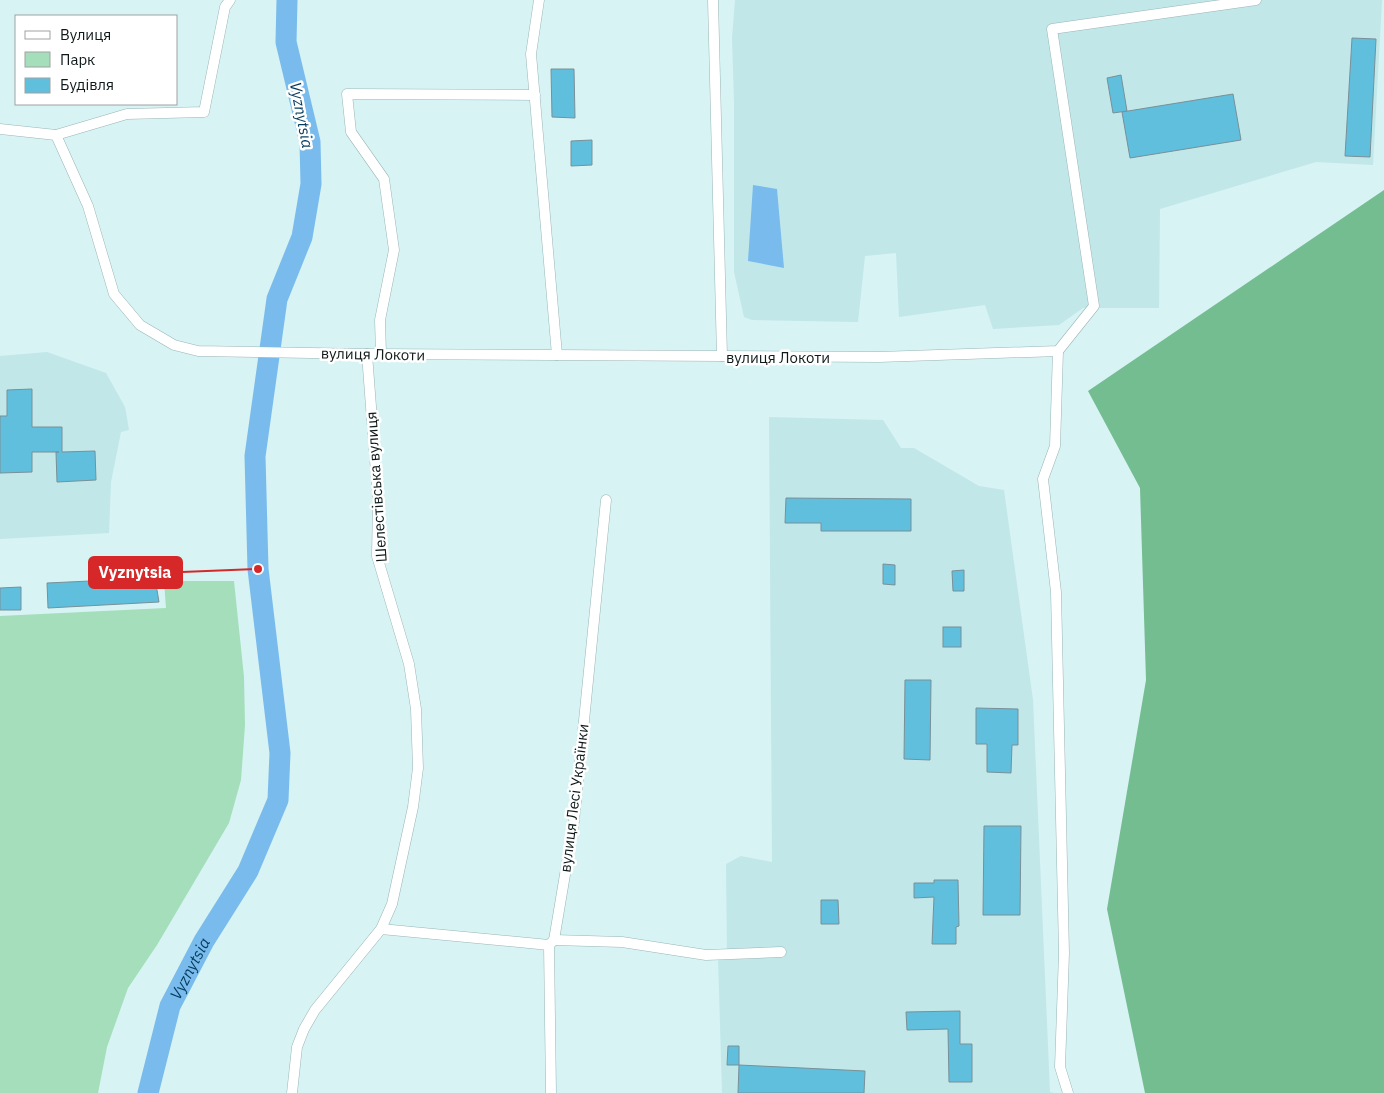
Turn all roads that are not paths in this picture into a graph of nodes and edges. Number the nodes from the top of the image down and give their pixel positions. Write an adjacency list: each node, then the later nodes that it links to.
1 (230, 0): 7 (street)
2 (539, 0): 5 (street)
3 (713, 0): 12 (street)
4 (1256, 0): 8 (street)
5 (535, 95): 10 (street); 11 (street)
6 (0, 129): 7 (street)
7 (56, 135): 9 (street, вулиця Локоти)
8 (1058, 350): 12 (street, вулиця Локоти); 19 (street)
9 (367, 354): 10 (street, вулиця Локоти); 14 (street, Шелестівська вулиця)
10 (381, 354): 11 (street, вулиця Локоти)
11 (557, 355): 12 (street, вулиця Локоти)
12 (722, 356)
13 (606, 500): 15 (street, вулиця Лесі Українки)
14 (381, 929): 15 (street); 17 (street, Шелестівська вулиця)
15 (552, 942): 16 (street); 18 (street, вулиця Лесі Українки)
16 (781, 952)
17 (292, 1093)
18 (551, 1093)
19 (1068, 1093)

